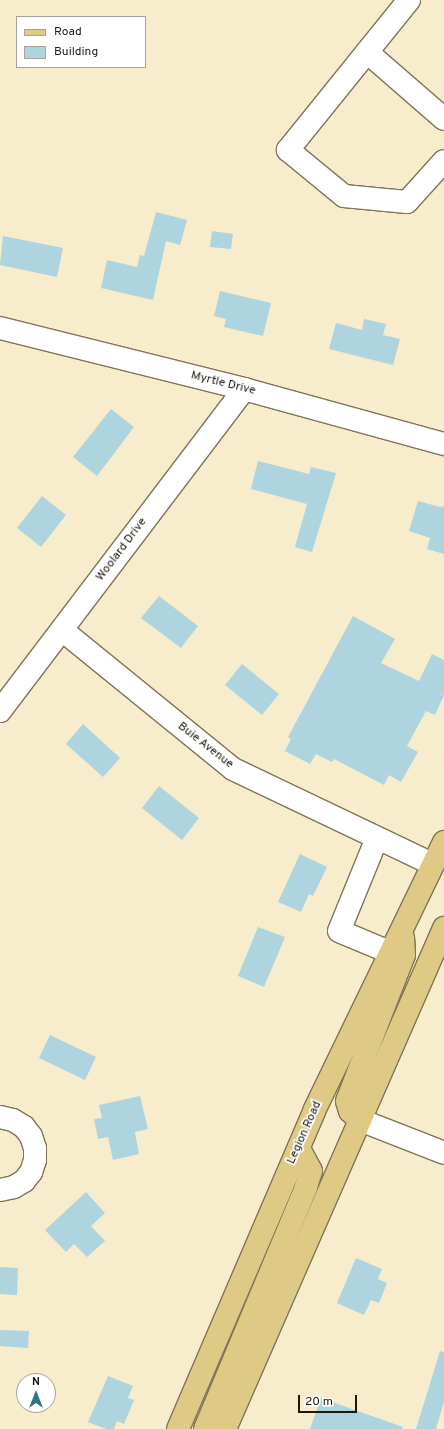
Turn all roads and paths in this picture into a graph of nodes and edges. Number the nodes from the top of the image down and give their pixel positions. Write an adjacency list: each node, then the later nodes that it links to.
1 (409, 0): 2 (street)
2 (367, 52): 3 (street); 4 (street)
3 (444, 119)
4 (444, 161)
5 (0, 328): 6 (street, Myrtle Drive)
6 (244, 389): 7 (street, Myrtle Drive); 8 (street, Woolard Drive)
7 (444, 444)
8 (62, 630): 9 (street, Woolard Drive); 10 (street, Buie Avenue)
9 (0, 711)
10 (377, 838): 12 (street, Buie Avenue); 15 (street)
11 (444, 842): 12 (main road, Legion Road)
12 (432, 864): 13 (main road, Legion Road)
13 (402, 925): 15 (main road, Legion Road); 17 (main road)
14 (444, 928): 17 (main road)
15 (389, 952): 18 (main road, Legion Road)
16 (0, 1117): 20 (street)
17 (360, 1120): 19 (street); 23 (main road)
18 (299, 1148): 21 (main road, Legion Road); 22 (main road)
19 (444, 1154)
20 (0, 1190)
21 (178, 1429)
22 (205, 1429)
23 (225, 1429)

